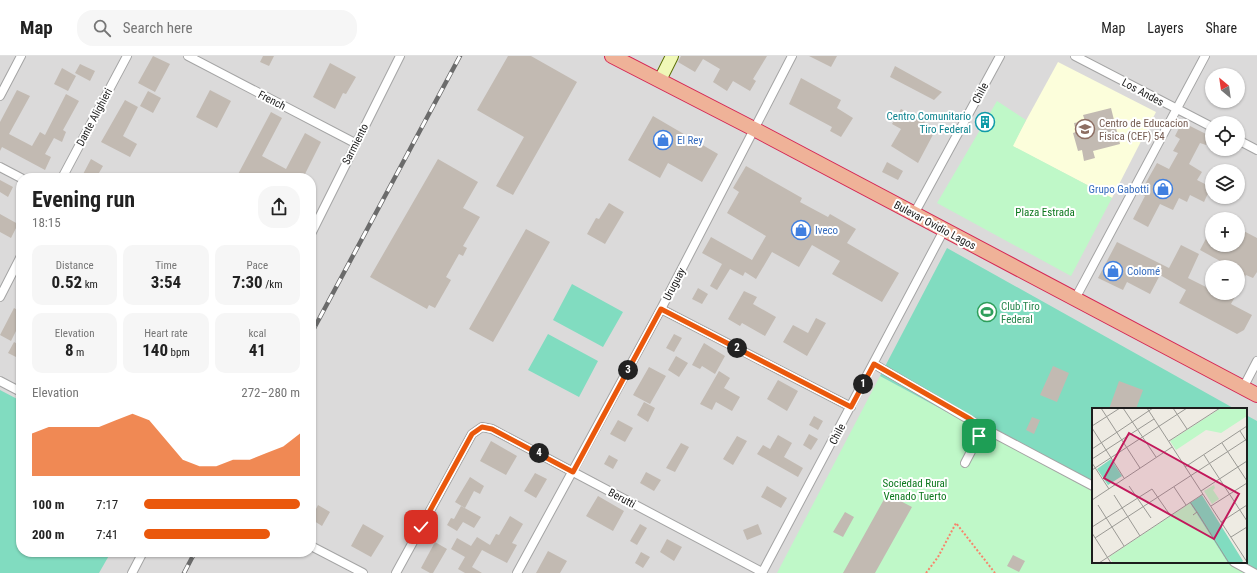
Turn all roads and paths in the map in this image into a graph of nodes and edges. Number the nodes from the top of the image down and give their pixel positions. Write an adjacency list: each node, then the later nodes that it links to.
1 (21, 56): 12 (street)
2 (126, 56): 20 (street, Dante Alighieri)
3 (188, 56): 16 (street, French)
4 (400, 56): 16 (street, Sarmiento)
5 (612, 56): 11 (highway, Bulevar Ovidio Lagos)
6 (672, 56): 11 (main road)
7 (792, 56): 15 (street, Uruguay)
8 (1000, 56): 22 (street, Chile)
9 (1075, 56): 13 (street, Los Andes)
10 (1205, 56): 13 (street)
11 (660, 80): 15 (highway, Bulevar Ovidio Lagos)
12 (0, 96)
13 (1177, 110): 14 (street, Los Andes); 27 (street)
14 (1205, 124)
15 (754, 129): 22 (highway, Bulevar Ovidio Lagos); 28 (street, Uruguay)
16 (355, 143): 23 (street, Sarmiento)
17 (1245, 144): 18 (street)
18 (1257, 150)
19 (0, 167): 21 (street)
20 (65, 173)
21 (16, 175)
22 (914, 214): 24 (highway, Bulevar Ovidio Lagos)
23 (316, 224)
24 (944, 230): 27 (highway, Bulevar Ovidio Lagos); 30 (street, Chile)
25 (16, 266): 26 (street)
26 (0, 297)
27 (1075, 299): 32 (highway, Bulevar Ovidio Lagos)
28 (661, 309): 35 (street); 38 (street, Uruguay)
29 (1257, 360): 32 (street)
30 (874, 364): 35 (street, Chile); 36 (street)
31 (0, 381): 33 (street)
32 (1243, 388): 34 (highway, Bulevar Ovidio Lagos)
33 (16, 389)
34 (1257, 396)
35 (851, 407): 47 (street, Chile)
36 (980, 426): 37 (street); 39 (street)
37 (965, 463)
38 (573, 472): 45 (street, Berutti); 46 (street, Uruguay); 47 (street, Berutti)
39 (1092, 485)
40 (316, 549): 44 (street)
41 (140, 557): 43 (street)
42 (1236, 563): 50 (street)
43 (132, 573)
44 (363, 573)
45 (396, 573)
46 (517, 573)
47 (762, 573)
48 (926, 573): 49 (path)
49 (995, 573)
50 (1254, 573)

